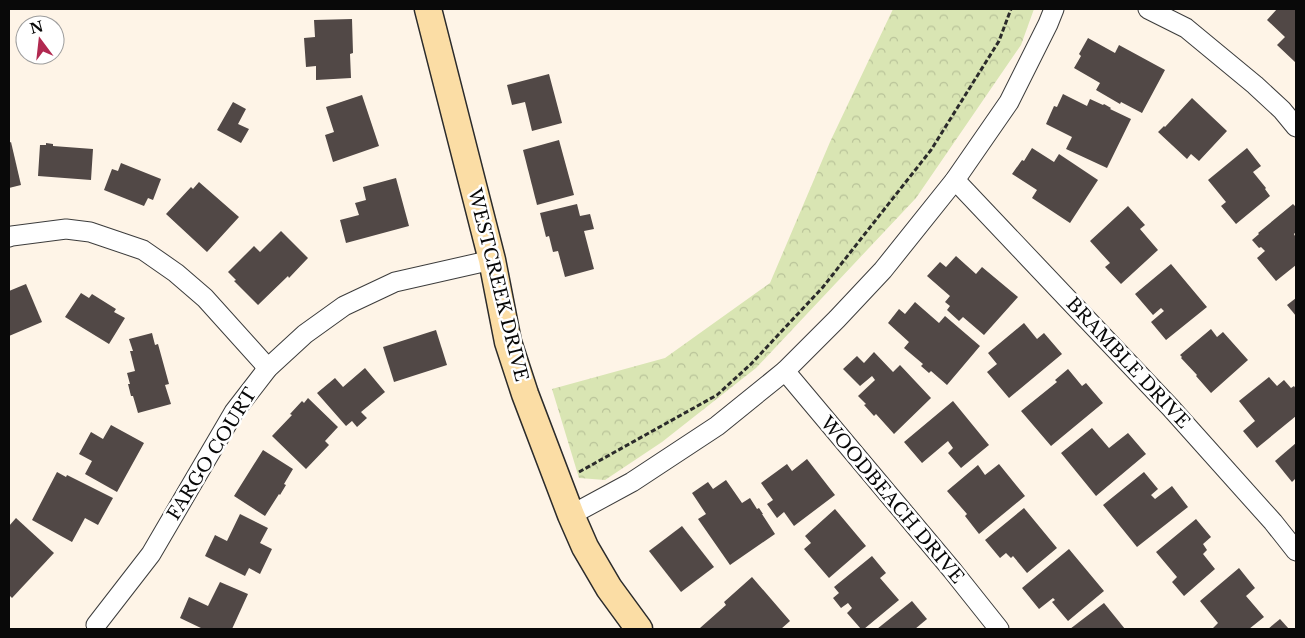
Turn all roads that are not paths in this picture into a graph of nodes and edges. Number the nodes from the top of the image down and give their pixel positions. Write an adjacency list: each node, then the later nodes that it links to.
1 (428, 9): 7 (street, WESTCREEK DRIVE)
2 (1054, 9): 5 (street)
3 (1148, 9): 4 (street)
4 (1296, 127)
5 (955, 180): 9 (street); 11 (street, BRAMBLE DRIVE)
6 (9, 237): 8 (street)
7 (492, 260): 8 (street, FARGO COURT); 10 (street, WESTCREEK DRIVE)
8 (268, 368): 12 (street, FARGO COURT)
9 (785, 371): 10 (street); 14 (street, WOODBEACH DRIVE)
10 (571, 515): 13 (street, WESTCREEK DRIVE)
11 (1296, 551)
12 (96, 625)
13 (639, 629)
14 (999, 629)

